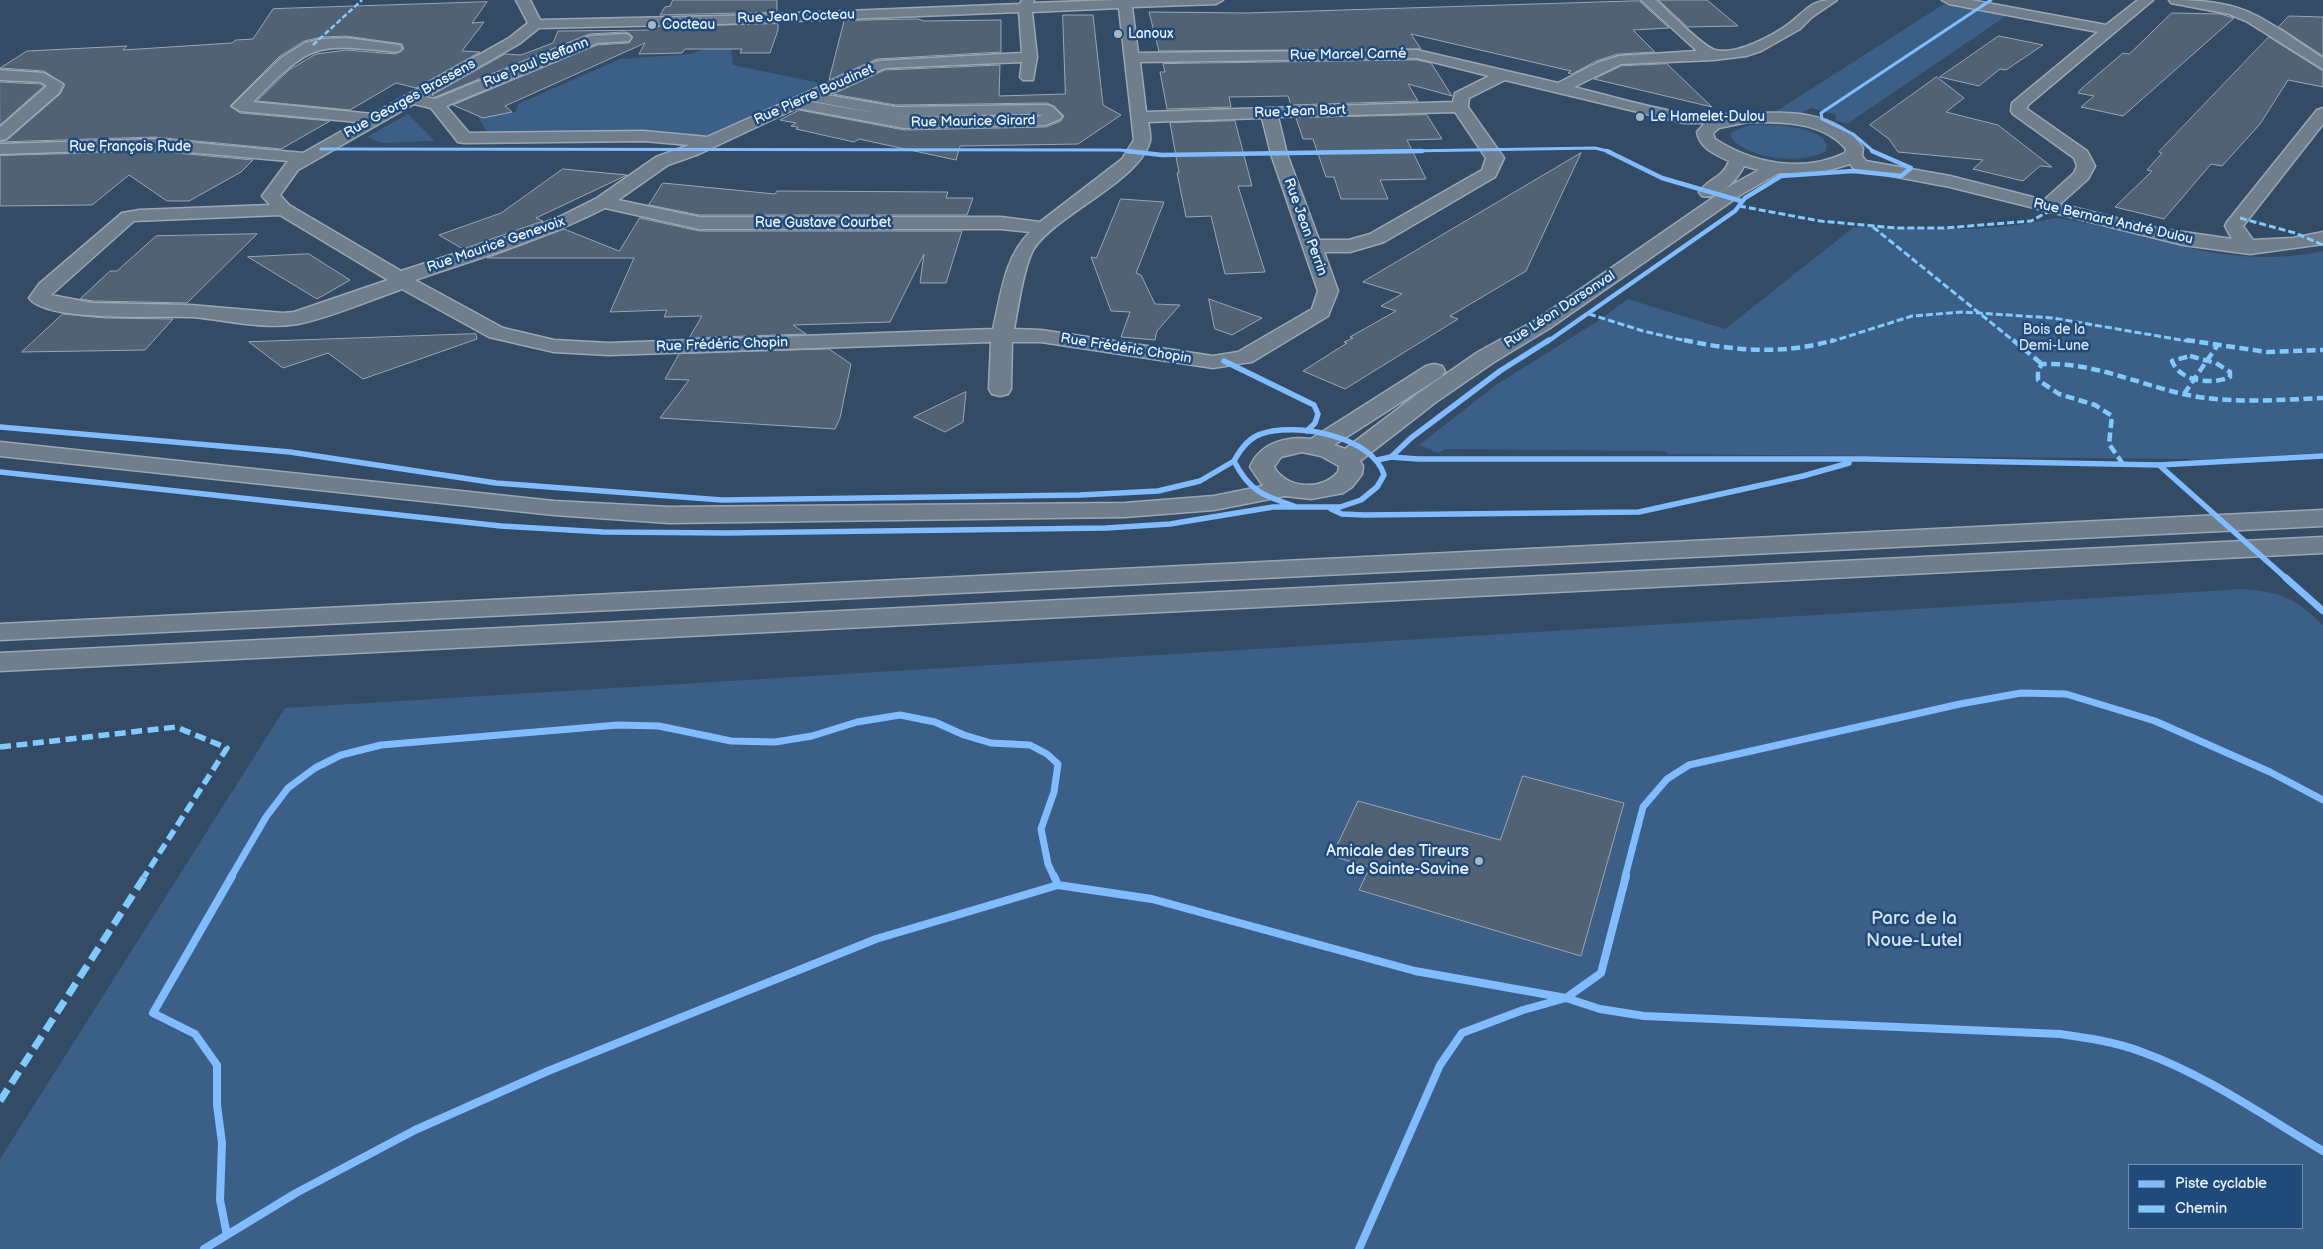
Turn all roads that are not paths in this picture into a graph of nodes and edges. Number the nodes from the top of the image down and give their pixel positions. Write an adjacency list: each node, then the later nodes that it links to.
1 (524, 0): 11 (main road)
2 (1216, 0): 8 (main road, Rue Jean Cocteau)
3 (1648, 0): 16 (main road)
4 (1830, 0): 16 (main road)
5 (1949, 0): 12 (main road)
6 (2146, 0): 12 (main road)
7 (2176, 0): 19 (main road)
8 (1123, 2): 9 (main road, Rue Jean Cocteau); 18 (main road)
9 (1028, 3): 10 (main road, Rue Jean Cocteau); 17 (main road)
10 (723, 14): 11 (main road, Rue Jean Cocteau); 13 (main road)
11 (535, 24): 25 (main road, Rue Georges Brassens)
12 (2109, 30): 46 (main road)
13 (655, 37)
14 (635, 38): 26 (main road, Rue Paul Steffann)
15 (395, 48): 33 (main road)
16 (1714, 56): 23 (main road)
17 (1030, 57): 22 (main road); 24 (main road, Rue Pierre Boudinet)
18 (1132, 58): 20 (main road, Rue Marcel Carné); 31 (main road)
19 (2323, 65)
20 (1505, 74): 23 (main road, Rue Marcel Carné); 28 (main road)
21 (0, 75): 36 (main road)
22 (1028, 77)
23 (1561, 88): 32 (main road, Rue Marcel Carné)
24 (809, 96): 27 (main road, Rue Pierre Boudinet); 27 (main road, Rue Maurice Girard)
25 (409, 99): 26 (main road); 33 (main road, Rue Georges Brassens)
26 (436, 104): 37 (main road)
27 (793, 104): 37 (main road, Rue Pierre Boudinet)
28 (1460, 107): 29 (main road, Rue Jean Bart); 49 (main road)
29 (1269, 112): 31 (main road, Rue Jean Bart); 49 (main road, Rue Jean Perrin)
30 (2323, 113): 50 (main road)
31 (1140, 117): 47 (main road)
32 (1684, 118): 34 (main road, Rue Marcel Carné); 35 (main road, Rue Marcel Carné)
33 (374, 119): 40 (main road, Rue Georges Brassens)
34 (1728, 119): 35 (main road); 38 (main road, Rue Marcel Carné)
35 (1706, 132): 41 (main road)
36 (0, 135)
37 (701, 146): 45 (main road, Rue Maurice Genevoix)
38 (1851, 148): 43 (main road); 46 (main road, Rue Bernard André Dulou)
39 (7, 149): 40 (main road, Rue François Rude); 42 (main road)
40 (306, 158): 44 (main road, Rue Georges Brassens)
41 (1738, 159): 43 (main road); 55 (main road, Rue Léon Darsonval)
42 (0, 160)
43 (1777, 167): 57 (main road, Rue Léon Darsonval)
44 (277, 202): 51 (main road, Rue Frédéric Chopin); 51 (main road, Rue Maurice Genevoix)
45 (603, 202): 47 (main road, Rue Gustave Courbet); 51 (main road, Rue Maurice Genevoix)
46 (2048, 206): 50 (main road, Rue Bernard André Dulou)
47 (1044, 228): 52 (main road)
48 (2323, 238): 50 (main road, Rue Bernard André Dulou)
49 (1313, 246): 53 (main road, Rue Jean Perrin)
50 (2250, 248)
51 (403, 279): 52 (main road, Rue Frédéric Chopin)
52 (1002, 335): 53 (main road, Rue Frédéric Chopin); 54 (main road)
53 (1212, 362)
54 (1000, 389)
55 (1316, 446): 57 (main road); 58 (main road)
56 (0, 449): 60 (main road)
57 (1347, 460): 59 (main road)
58 (1262, 467): 59 (main road); 60 (main road)
59 (1286, 488): 60 (main road)
60 (1182, 504)
61 (2323, 518): 63 (main road)
62 (2323, 545): 64 (main road)
63 (0, 632)
64 (0, 662)

